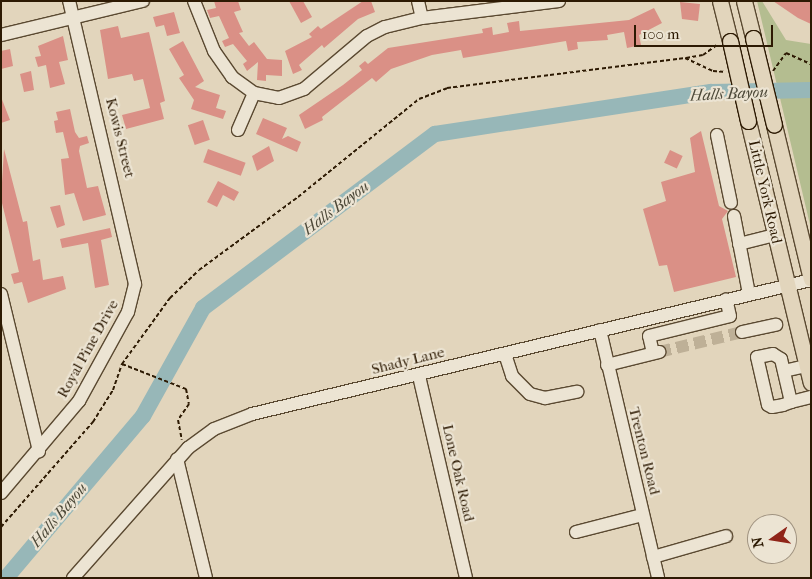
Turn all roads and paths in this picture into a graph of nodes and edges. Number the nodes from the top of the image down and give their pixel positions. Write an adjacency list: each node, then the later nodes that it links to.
1 (69, 1): 9 (street, Kowis Street)
2 (143, 1): 9 (street)
3 (194, 1): 17 (street)
4 (418, 1): 10 (street)
5 (559, 1): 8 (street)
6 (720, 1): 12 (main road, Little York Road)
7 (744, 1): 24 (main road, Little York Road, bridge)
8 (531, 3): 10 (street)
9 (73, 18): 11 (street); 25 (street, Kowis Street)
10 (422, 18): 17 (street)
11 (1, 36)
12 (726, 42): 13 (path); 22 (main road, Little York Road, bridge)
13 (685, 58): 16 (path); 36 (path)
14 (811, 64): 15 (path)
15 (770, 71)
16 (729, 72)
17 (254, 93): 18 (street)
18 (238, 130)
19 (717, 135): 20 (street)
20 (731, 203)
21 (734, 216): 23 (street)
22 (775, 235): 23 (street); 26 (main road, Little York Road)
23 (739, 244): 28 (street)
24 (811, 280): 26 (street, Shady Lane)
25 (136, 284): 46 (street, Royal Pine Drive)
26 (787, 285): 28 (street, Shady Lane); 38 (main road, Little York Road)
27 (1, 294): 46 (street)
28 (749, 294): 29 (street, Shady Lane)
29 (726, 299): 30 (street, Shady Lane); 31 (street)
30 (691, 308): 31 (street); 33 (street, Shady Lane)
31 (695, 325): 37 (street)
32 (776, 325): 34 (street)
33 (600, 330): 35 (street, Shady Lane); 37 (street, Trenton Road)
34 (742, 332)
35 (505, 354): 40 (street, Shady Lane); 42 (street)
36 (122, 364): 45 (path); 50 (path)
37 (607, 365): 49 (street, Trenton Road)
38 (806, 366): 39 (street); 41 (main road, Little York Road)
39 (784, 371): 44 (street); 44 (street)
40 (419, 376): 45 (street, Shady Lane); 56 (street, Lone Oak Road)
41 (811, 383)
42 (577, 392)
43 (811, 397): 44 (street)
44 (791, 402)
45 (188, 448): 47 (street, Shady Lane)
46 (39, 451): 48 (street, Royal Pine Drive)
47 (177, 460): 54 (street, Shady Lane); 55 (street)
48 (1, 493)
49 (642, 515): 51 (street); 53 (street, Trenton Road)
50 (1, 527)
51 (576, 532)
52 (726, 536): 53 (street)
53 (653, 557): 57 (street, Trenton Road)
54 (73, 578)
55 (206, 578)
56 (466, 578)
57 (658, 578)

